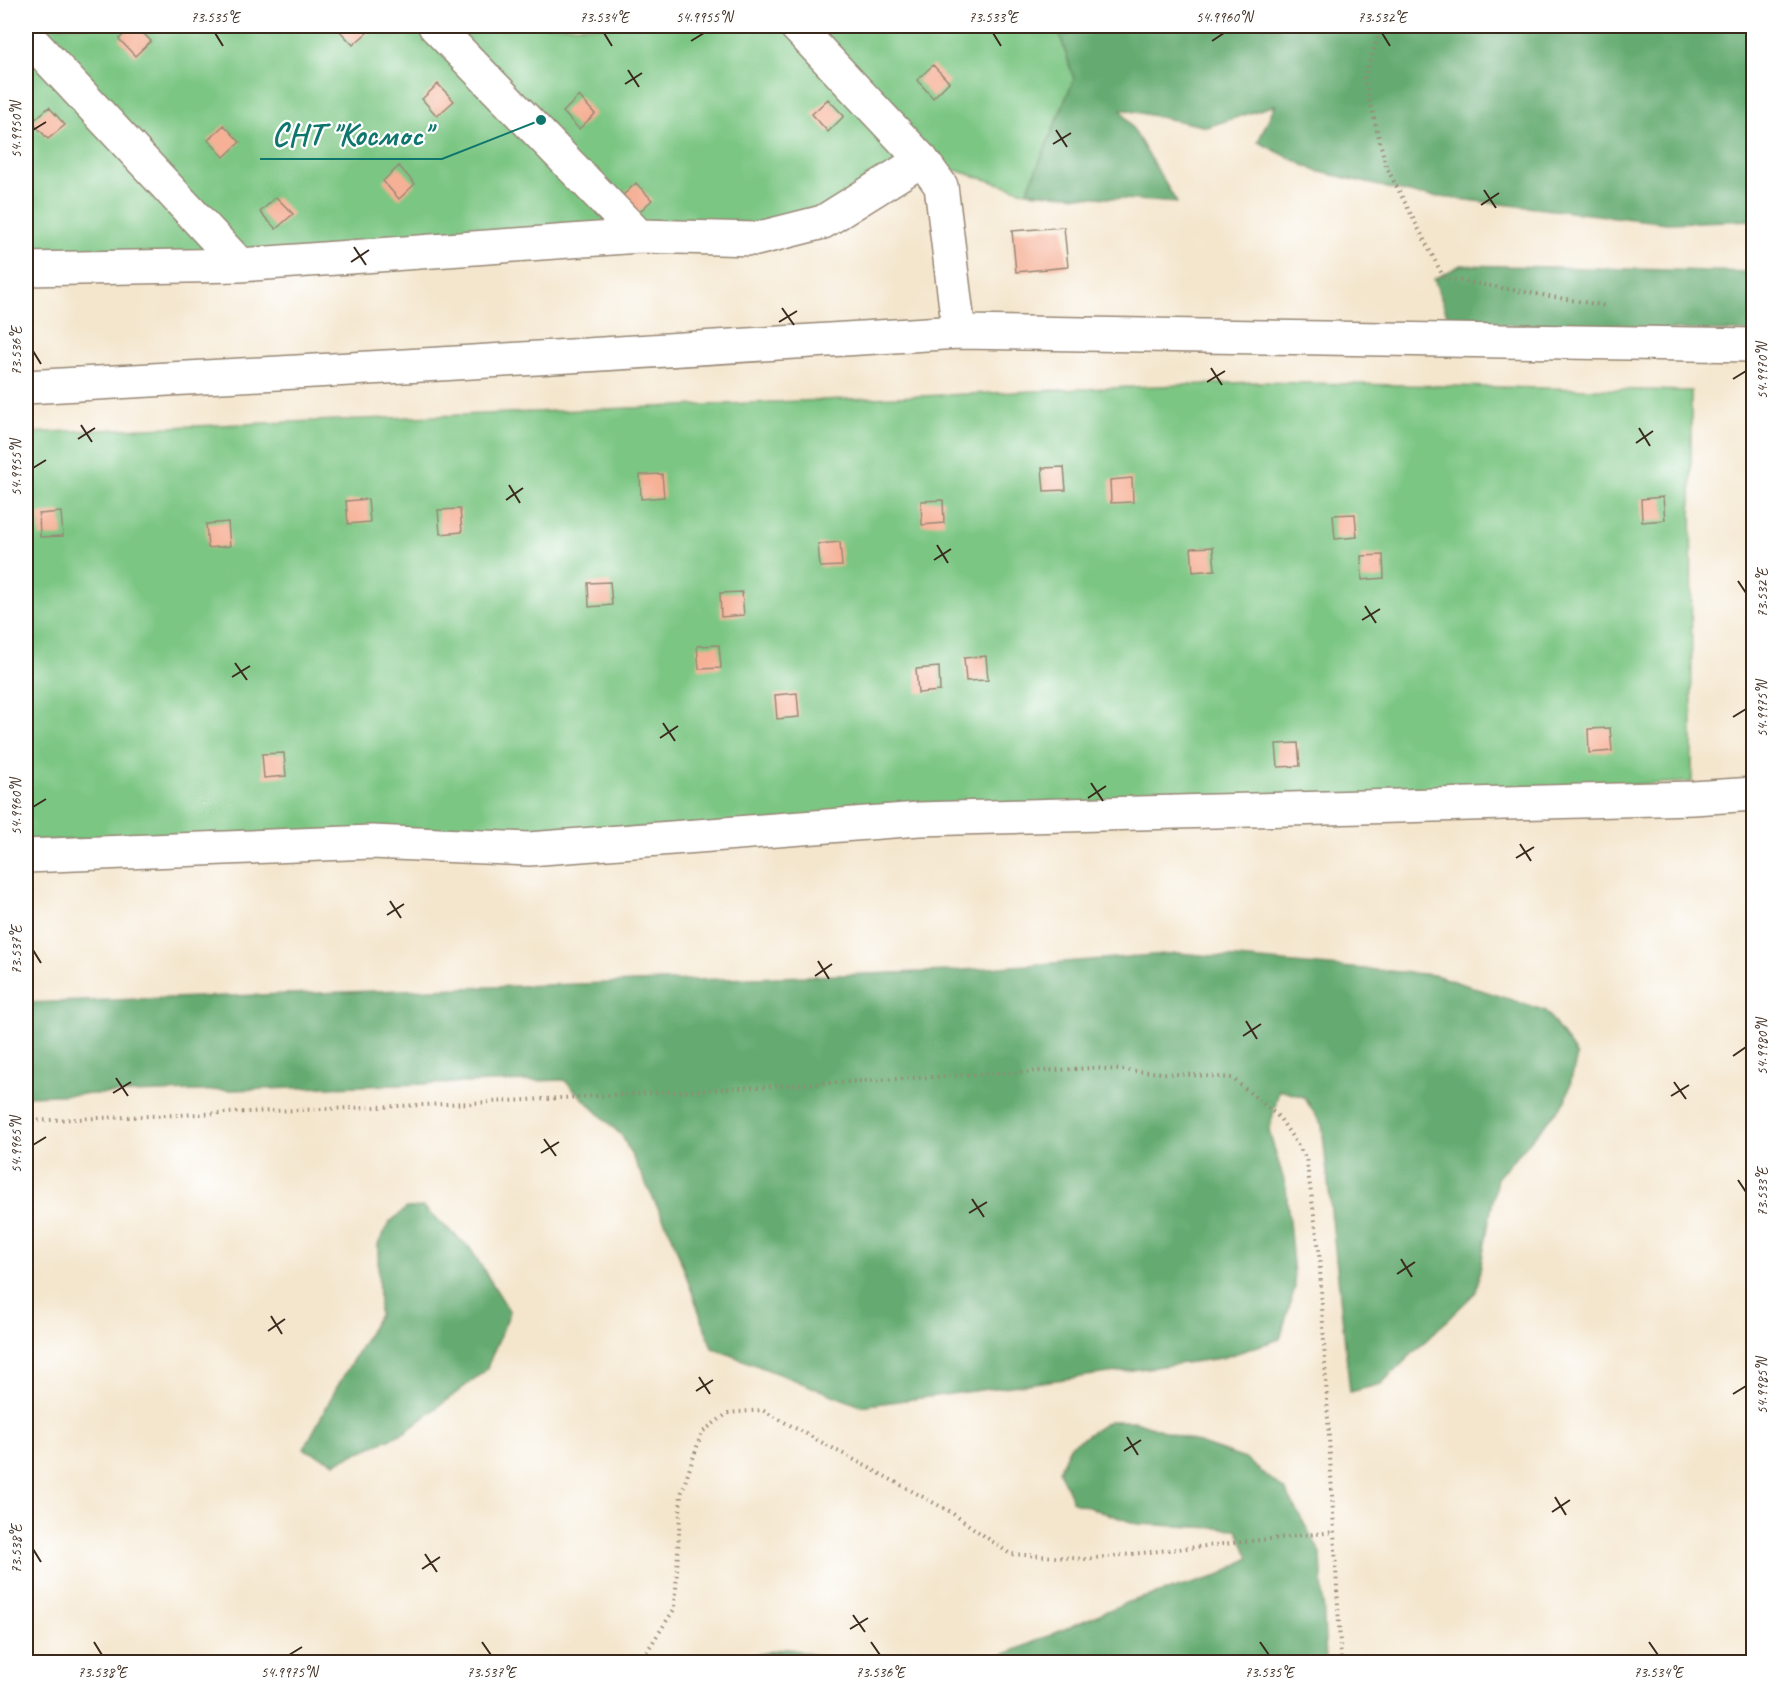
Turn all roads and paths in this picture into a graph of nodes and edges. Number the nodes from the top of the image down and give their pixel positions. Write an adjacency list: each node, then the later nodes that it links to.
1 (435, 26): 6 (street)
2 (796, 26): 5 (street)
3 (1382, 26): 9 (path)
4 (26, 35): 7 (street)
5 (922, 160): 6 (street); 10 (street)
6 (639, 236): 7 (street)
7 (240, 265): 8 (street)
8 (26, 269)
9 (1613, 308)
10 (959, 332): 11 (street); 12 (street)
11 (1754, 345)
12 (26, 387)
13 (1754, 794): 14 (street)
14 (26, 856)
15 (26, 1121): 16 (path)
16 (1334, 1532): 17 (path); 18 (path)
17 (640, 1662)
18 (1341, 1662)

